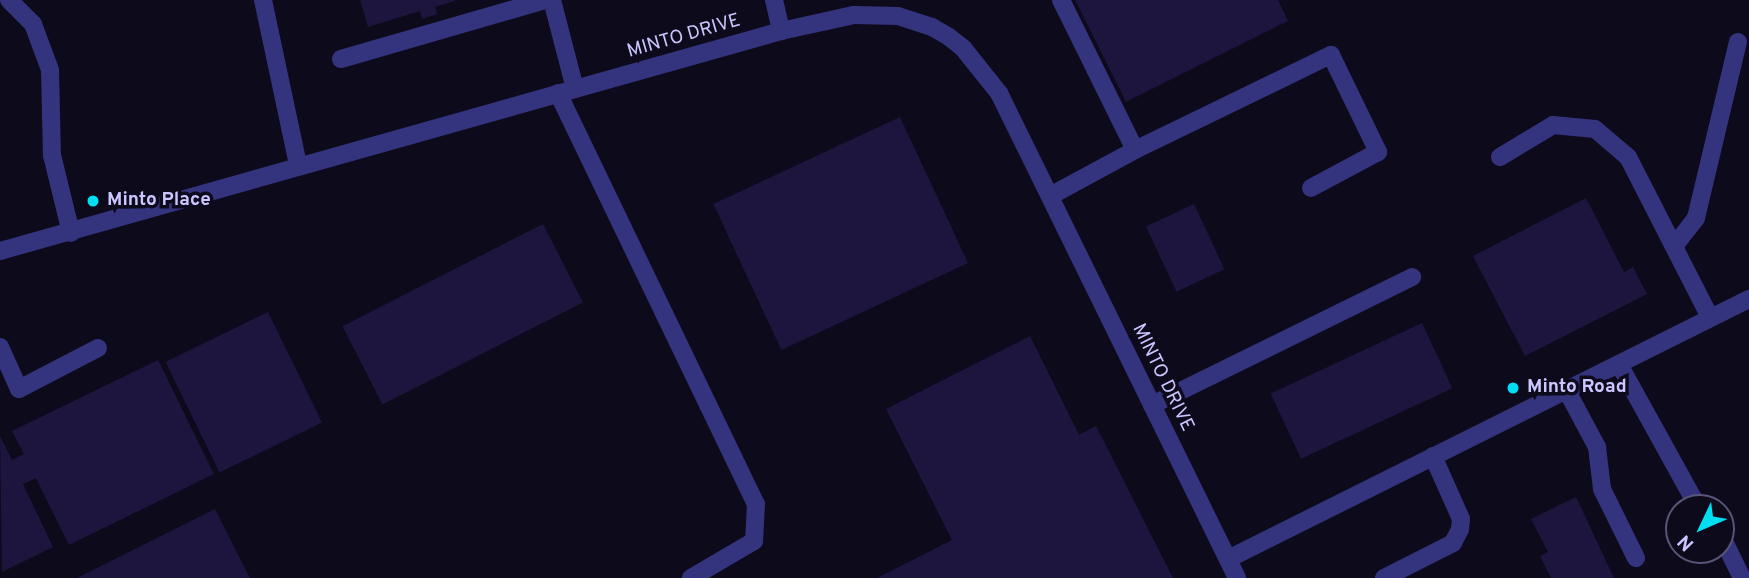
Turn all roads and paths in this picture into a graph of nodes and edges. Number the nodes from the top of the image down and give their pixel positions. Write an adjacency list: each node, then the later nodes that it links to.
1 (9, 0): 17 (street)
2 (263, 0): 14 (street)
3 (545, 0): 10 (street)
4 (552, 0): 11 (street)
5 (774, 0): 8 (street)
6 (1061, 0): 12 (street)
7 (900, 8): 8 (street, MINTO DRIVE); 16 (street, MINTO DRIVE)
8 (782, 31): 11 (street, MINTO DRIVE)
9 (1738, 42): 18 (street)
10 (341, 59)
11 (566, 91): 14 (street, MINTO DRIVE); 32 (street)
12 (1135, 150): 15 (street); 16 (street)
13 (1500, 157): 18 (street)
14 (298, 166): 17 (street, MINTO DRIVE)
15 (1311, 188)
16 (1050, 196): 27 (street, MINTO DRIVE)
17 (71, 233): 19 (street, MINTO DRIVE)
18 (1675, 245): 22 (street)
19 (0, 251)
20 (1412, 277): 27 (street)
21 (1749, 299): 22 (street)
22 (1710, 317): 25 (street)
23 (0, 348): 24 (street)
24 (98, 348)
25 (1620, 366): 26 (street); 29 (street)
26 (1567, 391): 28 (street); 30 (street)
27 (1152, 405): 31 (street, MINTO DRIVE)
28 (1433, 456): 31 (street); 34 (street)
29 (1691, 494)
30 (1636, 558)
31 (1227, 559): 33 (street, MINTO DRIVE)
32 (691, 578)
33 (1237, 578)
34 (1384, 578)

